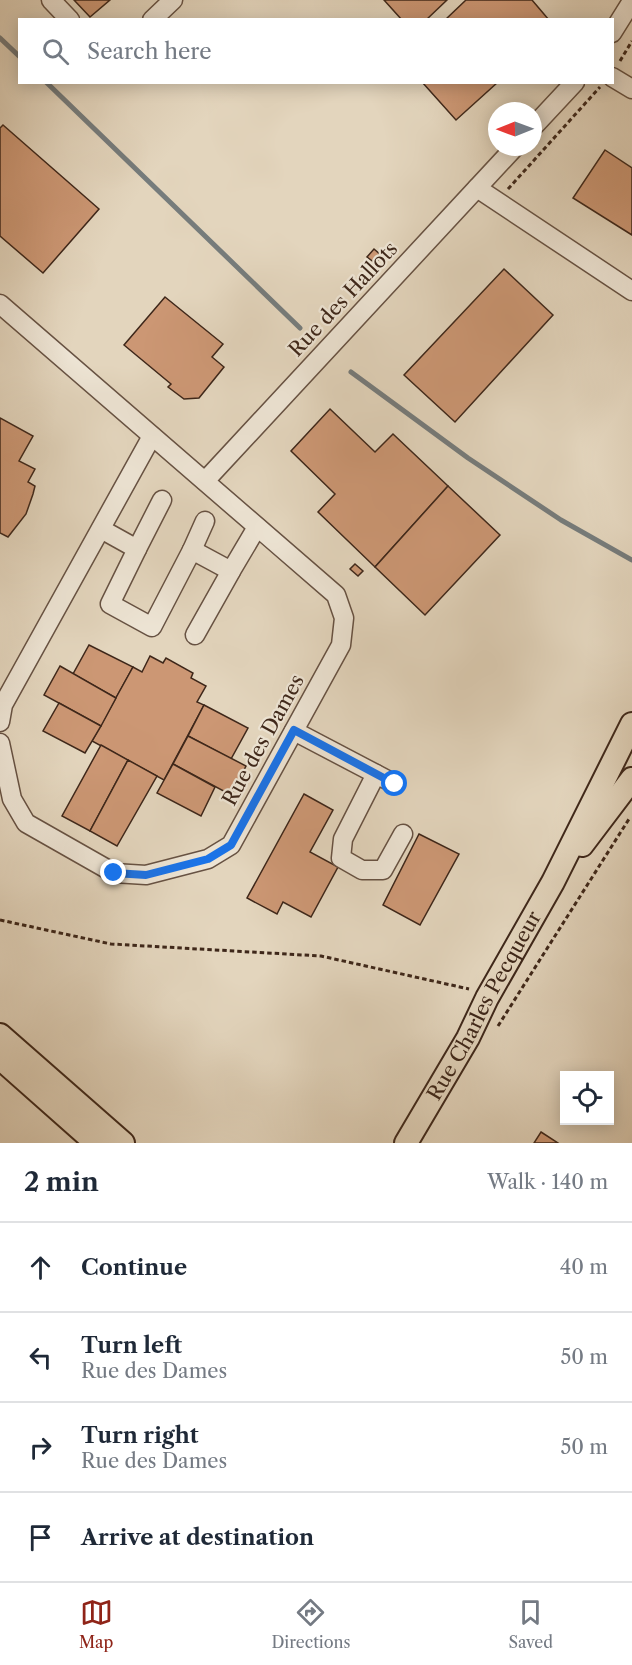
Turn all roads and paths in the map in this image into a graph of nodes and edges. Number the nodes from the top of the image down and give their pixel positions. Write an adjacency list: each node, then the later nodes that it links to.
1 (51, 0): 4 (street)
2 (173, 0): 5 (street)
3 (624, 4): 6 (street)
4 (68, 18)
5 (154, 18)
6 (614, 28)
7 (632, 40): 8 (path)
8 (615, 71): 11 (street)
9 (573, 84): 12 (street)
10 (603, 84): 15 (path)
11 (632, 89)
12 (542, 118)
13 (507, 156): 14 (street, Rue des Hallots)
14 (477, 188): 15 (street); 19 (street, Rue des Hallots)
15 (497, 202): 16 (street)
16 (632, 291)
17 (0, 304): 18 (street, Rue des Dames)
18 (152, 436): 19 (street, Rue des Dames); 23 (street)
19 (205, 481): 22 (street, Rue des Dames)
20 (162, 500): 24 (street)
21 (206, 520): 25 (street)
22 (257, 527): 26 (street); 30 (street, Rue des Dames)
23 (101, 529): 24 (street); 28 (street)
24 (136, 549): 25 (street)
25 (192, 550): 26 (street)
26 (231, 571): 27 (street)
27 (195, 635)
28 (0, 722)
29 (632, 724): 37 (main road, Rue Charles Pecqueur)
30 (294, 730): 31 (street, Rue des Dames); 32 (street)
31 (0, 743)
32 (376, 774): 34 (street); 36 (street)
33 (632, 779): 37 (main road, Rue Charles Pecqueur)
34 (395, 784)
35 (632, 814): 40 (path)
36 (403, 834)
37 (553, 882): 39 (main road, Rue Charles Pecqueur)
38 (0, 920): 39 (path)
39 (487, 998): 43 (main road, Rue Charles Pecqueur)
40 (498, 1026)
41 (0, 1035): 45 (main road)
42 (0, 1058): 44 (main road)
43 (407, 1139)
44 (96, 1143)
45 (123, 1143)

